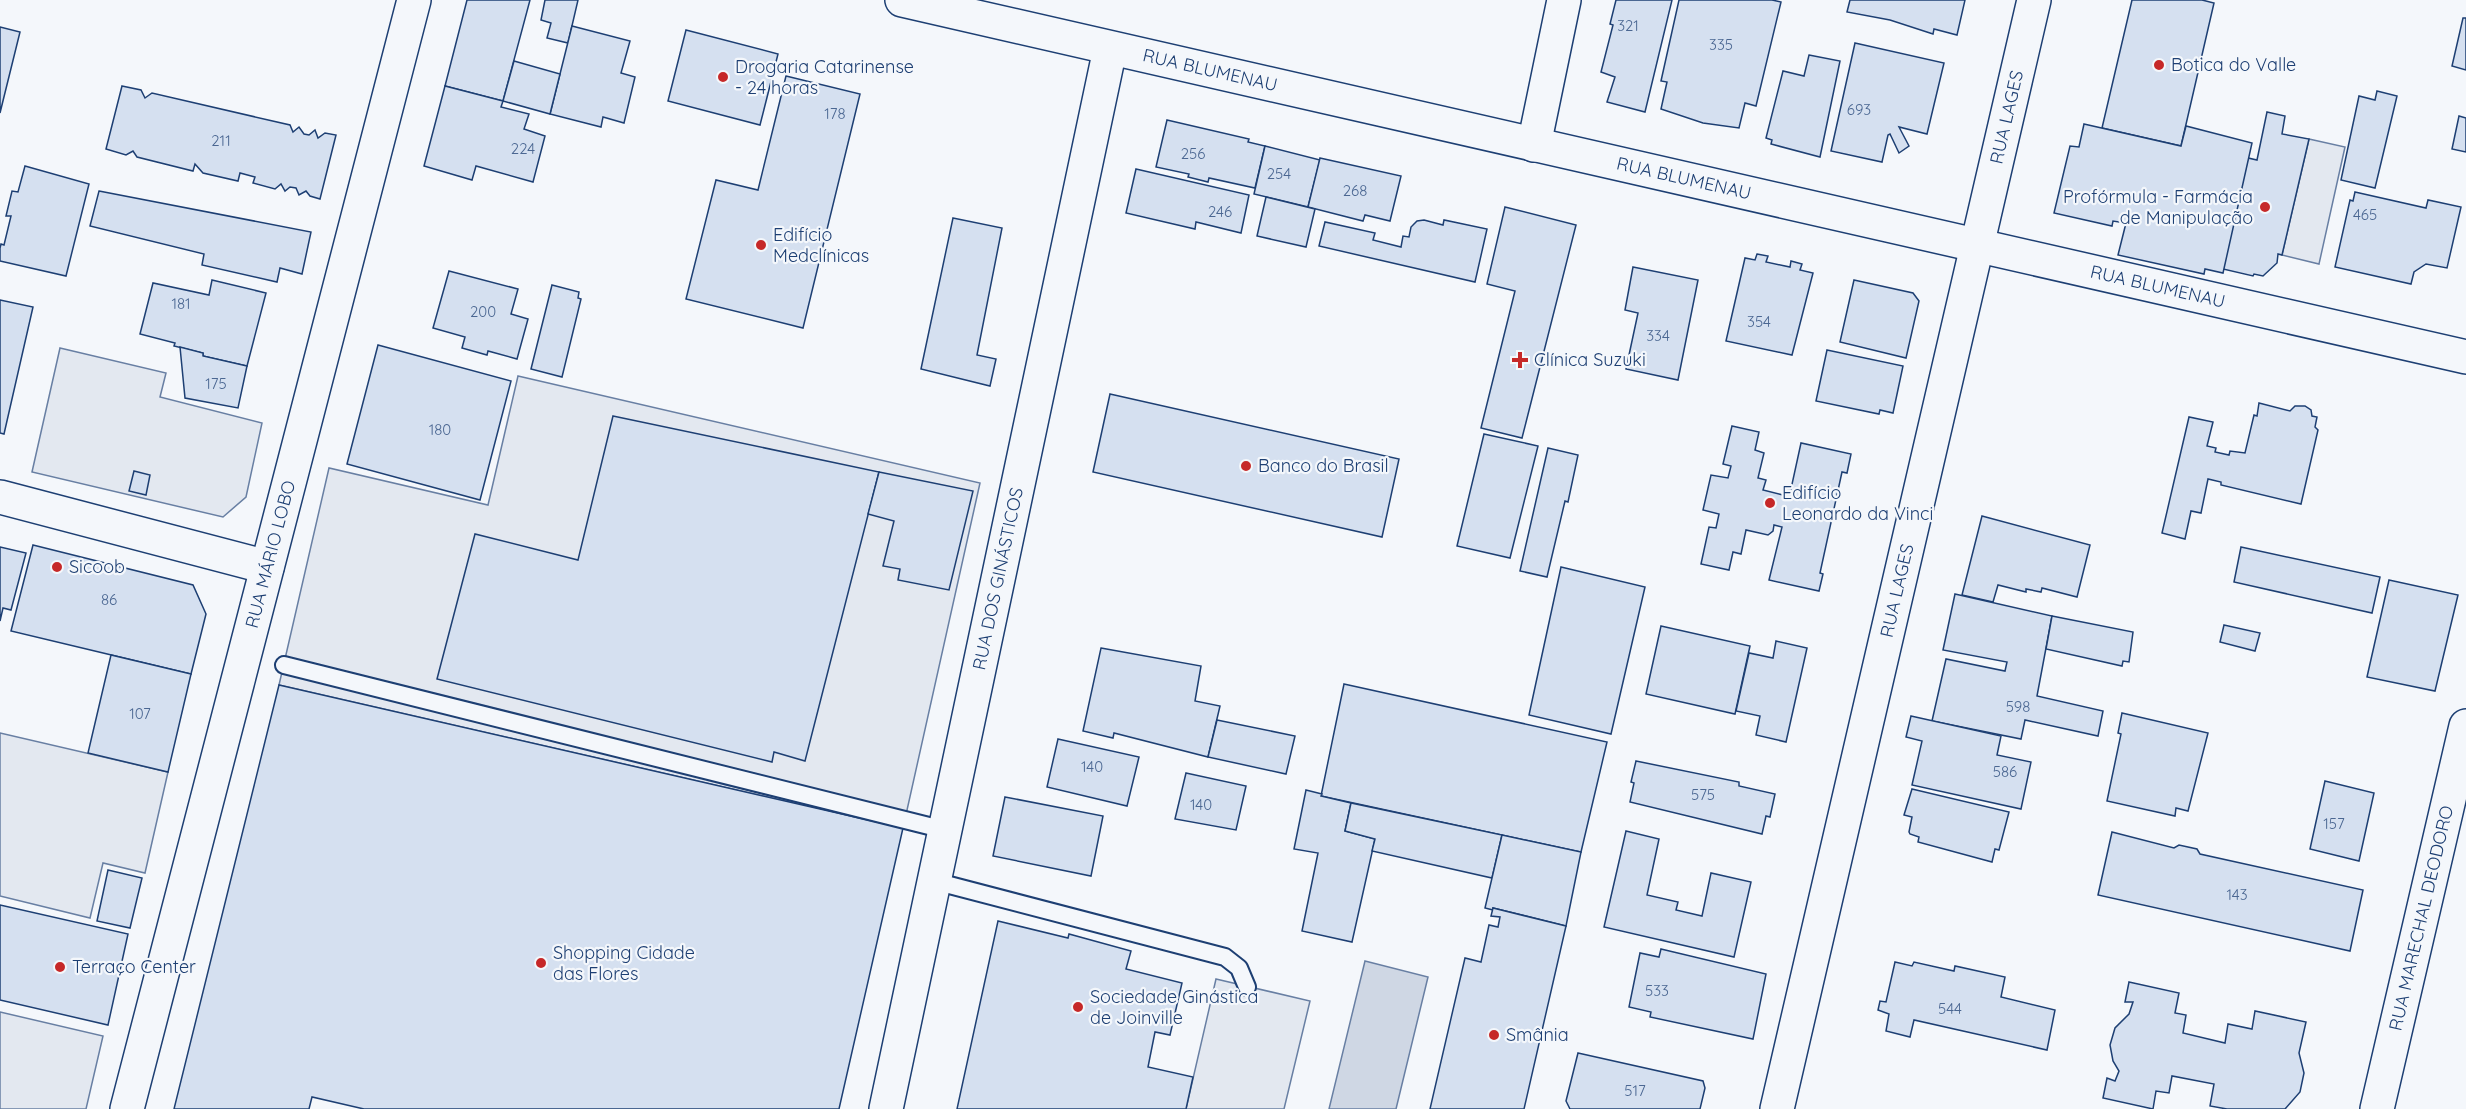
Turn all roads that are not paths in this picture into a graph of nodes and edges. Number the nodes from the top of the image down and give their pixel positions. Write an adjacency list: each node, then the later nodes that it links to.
1 (414, 0): 10 (main road, RUA MÁRIO LOBO)
2 (902, 0): 5 (main road, RUA BLUMENAU)
3 (1564, 0): 6 (main road)
4 (2034, 0): 7 (main road, RUA LAGES)
5 (1110, 49): 6 (main road, RUA BLUMENAU); 13 (main road, RUA DOS GINÁSTICOS)
6 (1534, 145): 7 (main road, RUA BLUMENAU)
7 (1977, 246): 8 (main road, RUA BLUMENAU); 18 (main road, RUA LAGES)
8 (2466, 357)
9 (0, 497): 10 (main road)
10 (267, 567): 16 (main road, RUA MÁRIO LOBO)
11 (284, 665): 13 (lane)
12 (2466, 726): 19 (main road, RUA MARECHAL DEODORO)
13 (945, 830): 14 (main road, RUA DOS GINÁSTICOS)
14 (934, 881): 15 (lane); 17 (main road, RUA DOS GINÁSTICOS)
15 (1246, 987)
16 (127, 1109)
17 (886, 1109)
18 (1777, 1109)
19 (2377, 1109)

